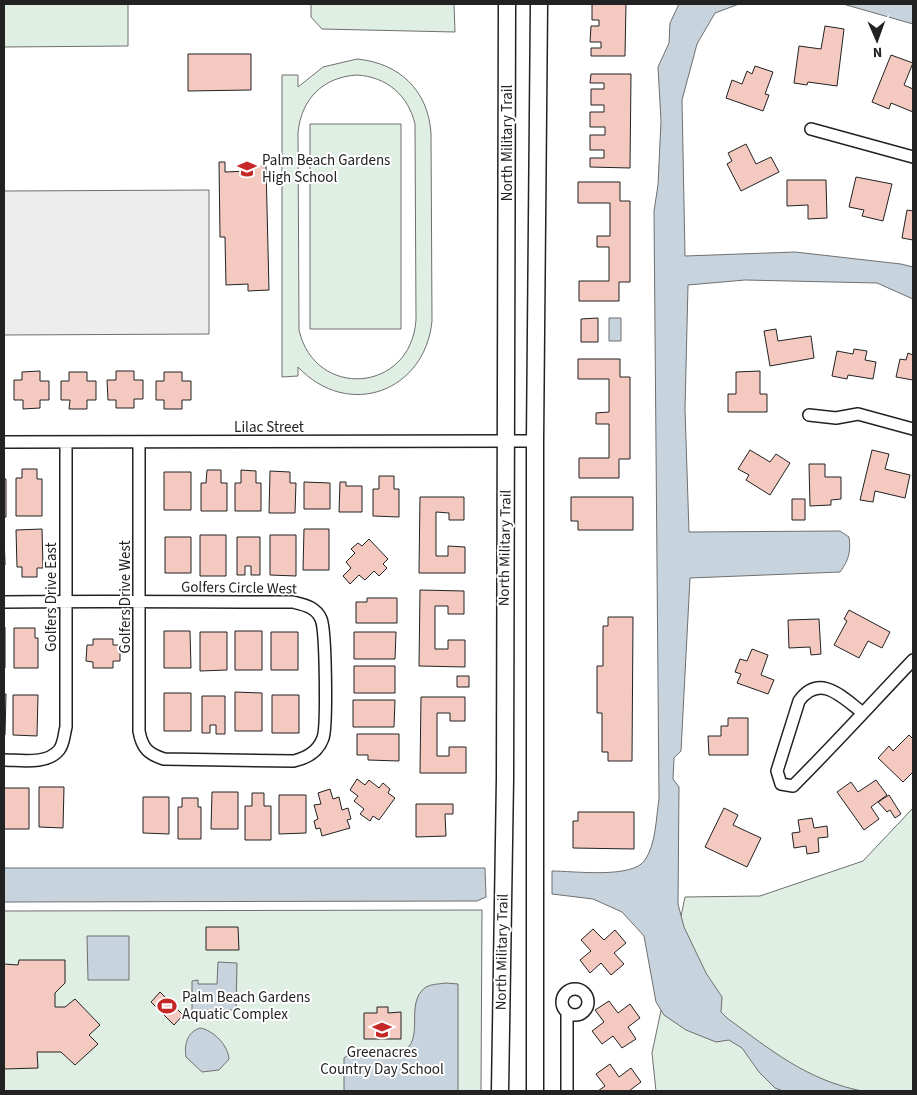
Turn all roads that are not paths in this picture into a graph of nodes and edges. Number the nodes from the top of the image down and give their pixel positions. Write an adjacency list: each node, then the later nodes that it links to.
1 (507, 4): 7 (main road, North Military Trail)
2 (539, 4): 8 (main road, North Military Trail)
3 (812, 129): 4 (street)
4 (913, 157)
5 (809, 416): 6 (street)
6 (913, 429)
7 (506, 441): 8 (street, Lilac Street); 11 (street, Lilac Street); 20 (main road, North Military Trail)
8 (535, 441): 21 (main road, North Military Trail)
9 (4, 442): 10 (street, Lilac Street)
10 (66, 442): 11 (street, Lilac Street); 12 (street, Golfers Drive East)
11 (139, 442): 14 (street, Golfers Drive West)
12 (66, 601): 13 (street, Golfers Circle West); 14 (street, Golfers Circle West); 18 (street, Golfers Drive East)
13 (4, 602)
14 (140, 602): 17 (street, Golfers Drive West); 17 (street, Golfers Circle West)
15 (913, 660): 16 (street)
16 (863, 713): 16 (street)
17 (145, 750)
18 (4, 760)
19 (567, 1012): 22 (street)
20 (500, 1091)
21 (534, 1091)
22 (567, 1091)

